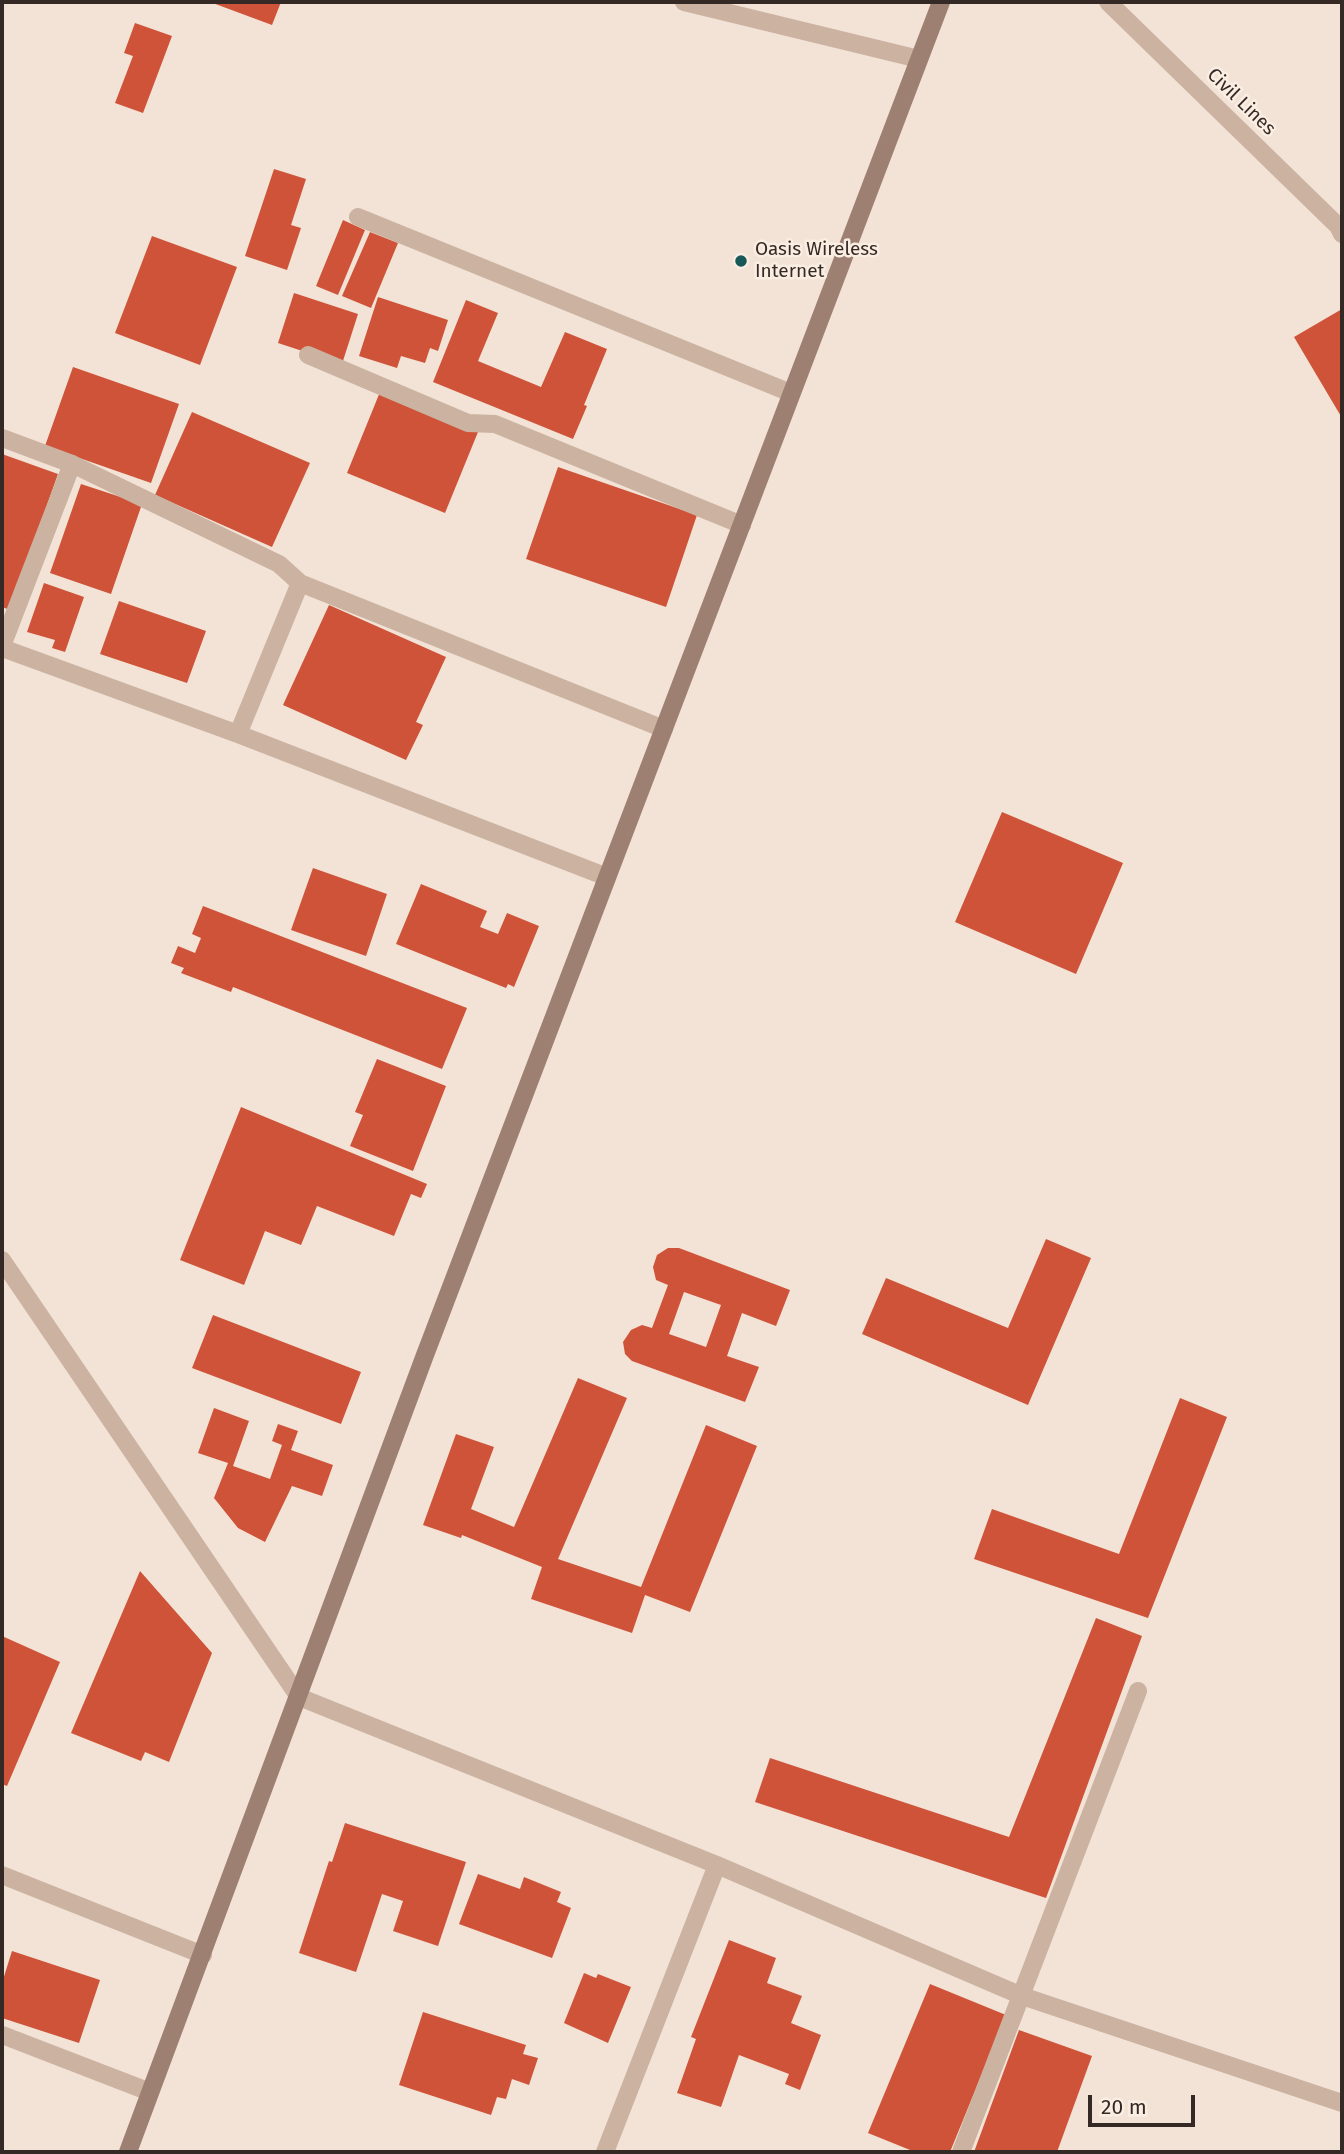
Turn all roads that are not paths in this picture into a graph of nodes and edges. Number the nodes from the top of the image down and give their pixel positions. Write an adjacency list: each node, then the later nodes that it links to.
1 (684, 2): 4 (street)
2 (942, 2): 4 (main road)
3 (1108, 2): 6 (street, Civil Lines)
4 (919, 59): 8 (main road)
5 (358, 217): 8 (street)
6 (1342, 234)
7 (308, 355): 11 (street)
8 (791, 393): 11 (main road)
9 (2, 438): 10 (street)
10 (72, 464): 12 (street); 13 (street)
11 (742, 525): 14 (main road)
12 (300, 583): 14 (street); 15 (street)
13 (2, 647): 15 (street)
14 (664, 729): 16 (main road)
15 (238, 734): 16 (street)
16 (607, 877): 19 (main road)
17 (2, 1260): 19 (street)
18 (1138, 1691): 23 (street)
19 (299, 1697): 20 (street); 22 (main road)
20 (717, 1865): 23 (street); 28 (street)
21 (2, 1875): 22 (street)
22 (203, 1955): 25 (main road)
23 (1022, 1996): 26 (street); 29 (street)
24 (2, 2035): 25 (street)
25 (150, 2092): 27 (main road)
26 (1342, 2103)
27 (128, 2152)
28 (605, 2152)
29 (961, 2152)

